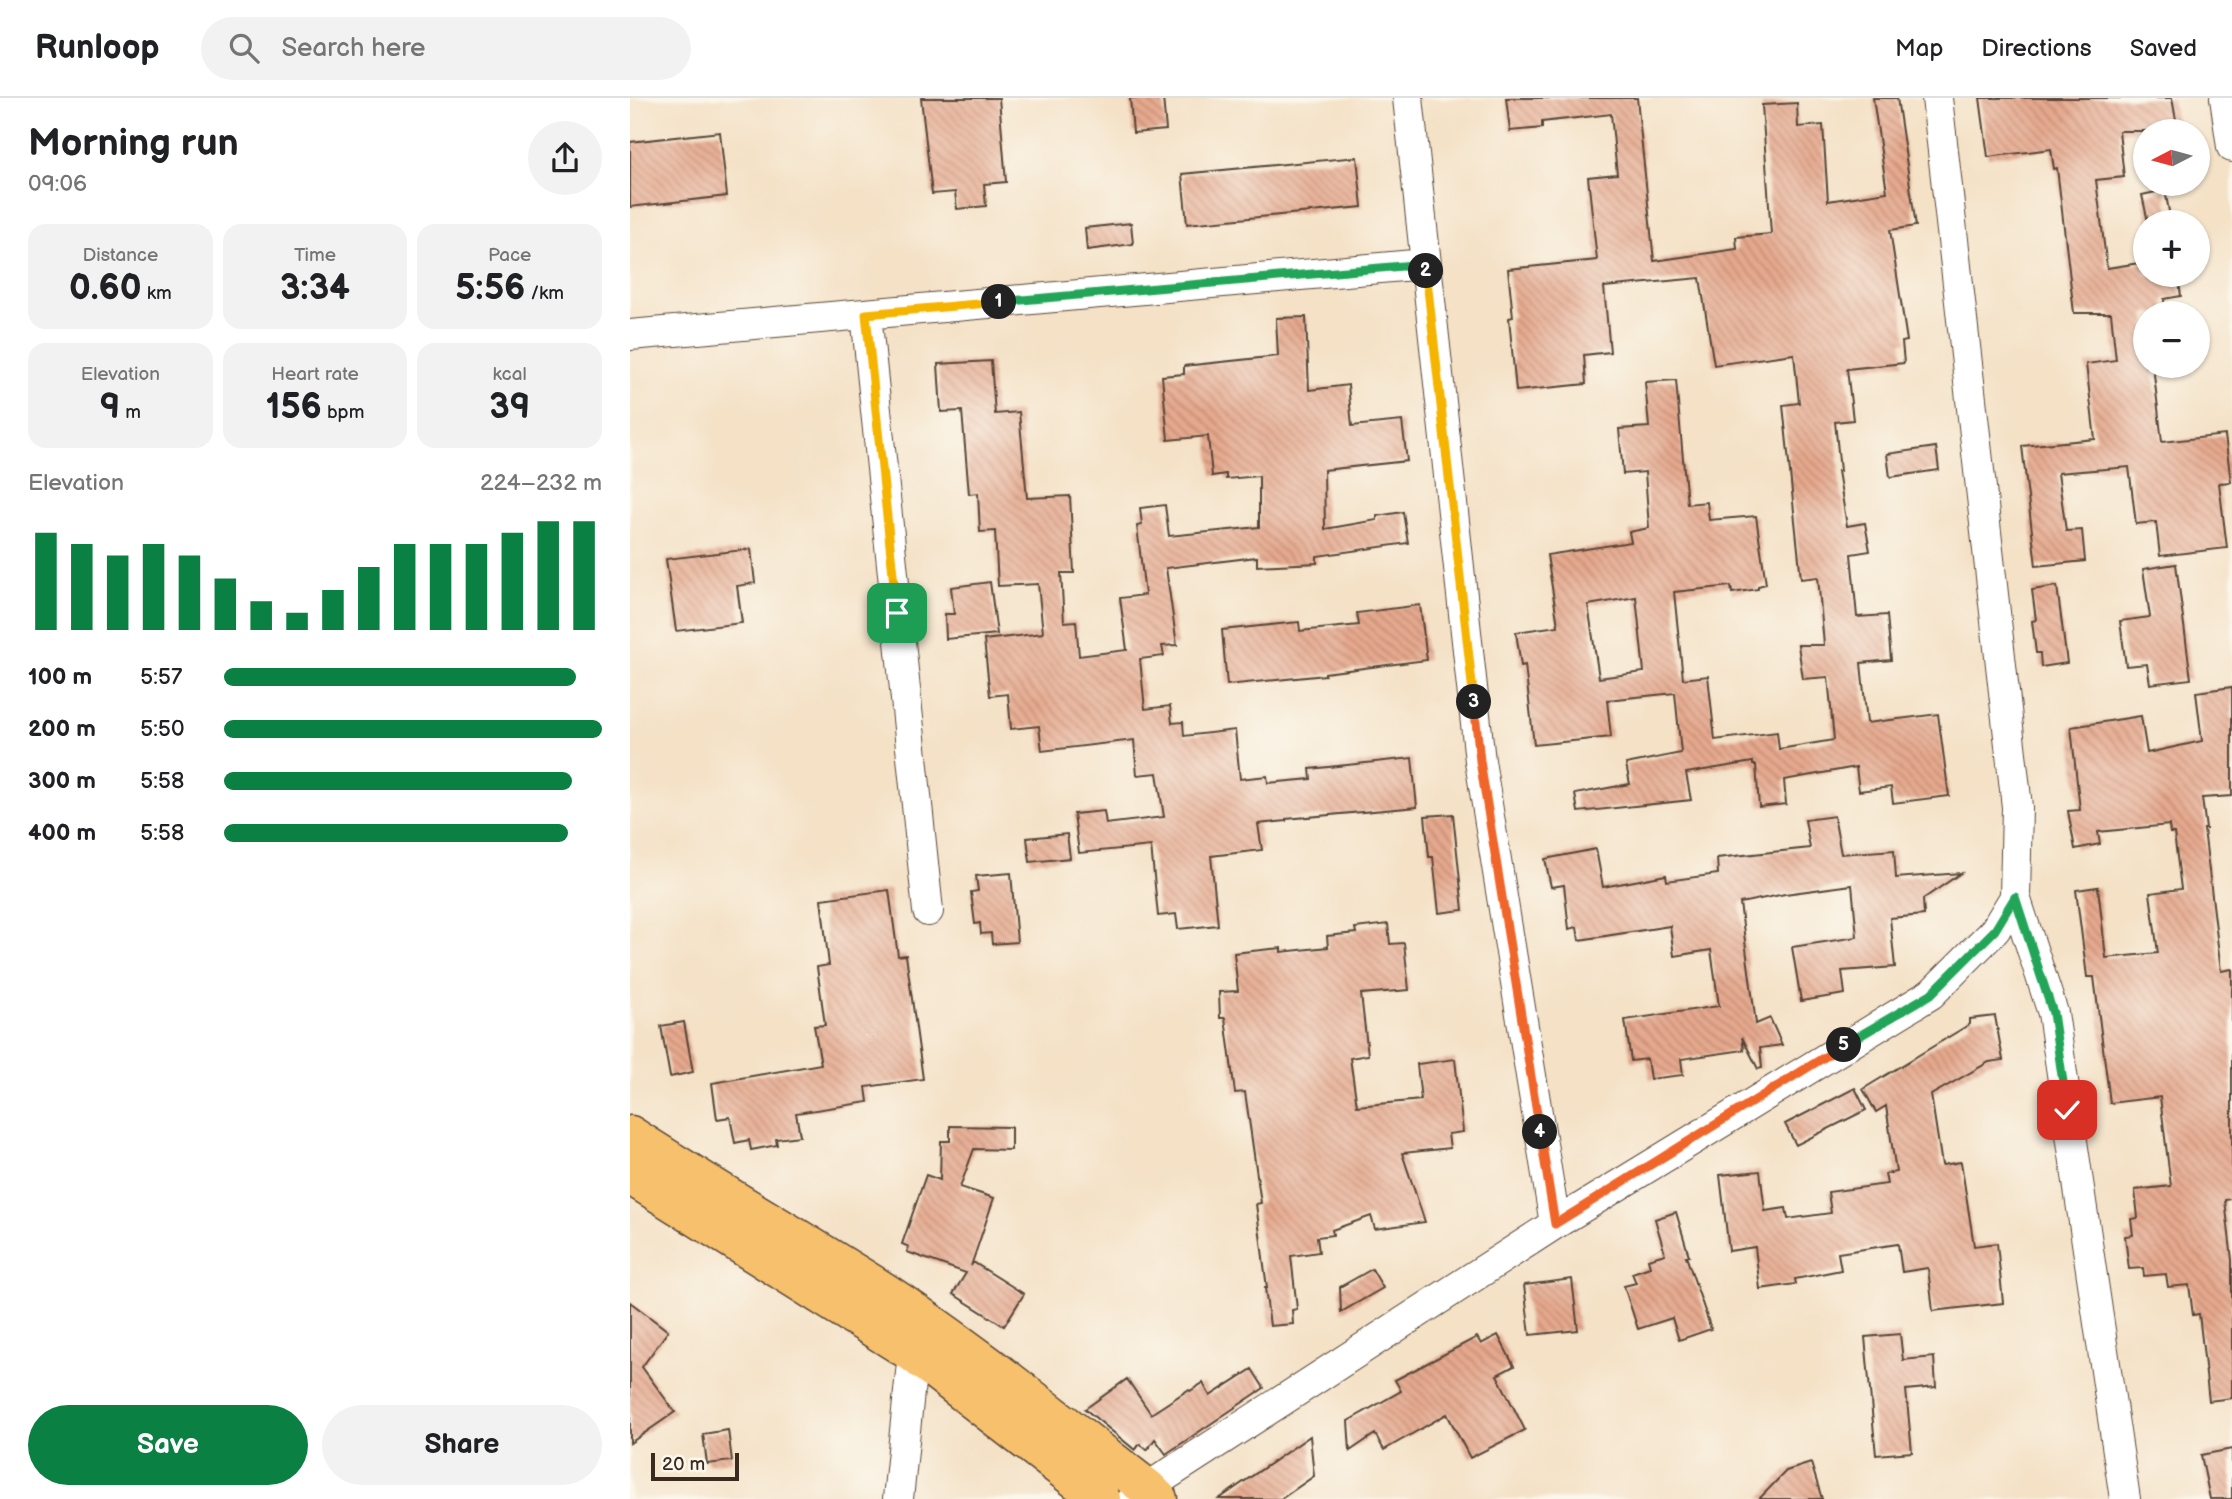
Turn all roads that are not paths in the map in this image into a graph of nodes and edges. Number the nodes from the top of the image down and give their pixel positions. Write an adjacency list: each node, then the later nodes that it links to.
1 (1408, 98): 5 (street)
2 (1937, 98): 8 (street)
3 (2225, 98): 4 (street)
4 (2232, 147)
5 (1425, 264): 6 (street); 12 (street)
6 (866, 314): 7 (street); 9 (street)
7 (630, 335)
8 (2015, 897): 12 (street); 17 (street)
9 (928, 911)
10 (630, 1135): 14 (main road)
11 (630, 1175): 13 (main road)
12 (1555, 1224): 14 (street)
13 (913, 1353): 15 (street); 16 (main road)
14 (1146, 1495)
15 (898, 1499)
16 (1101, 1499)
17 (2125, 1499)

